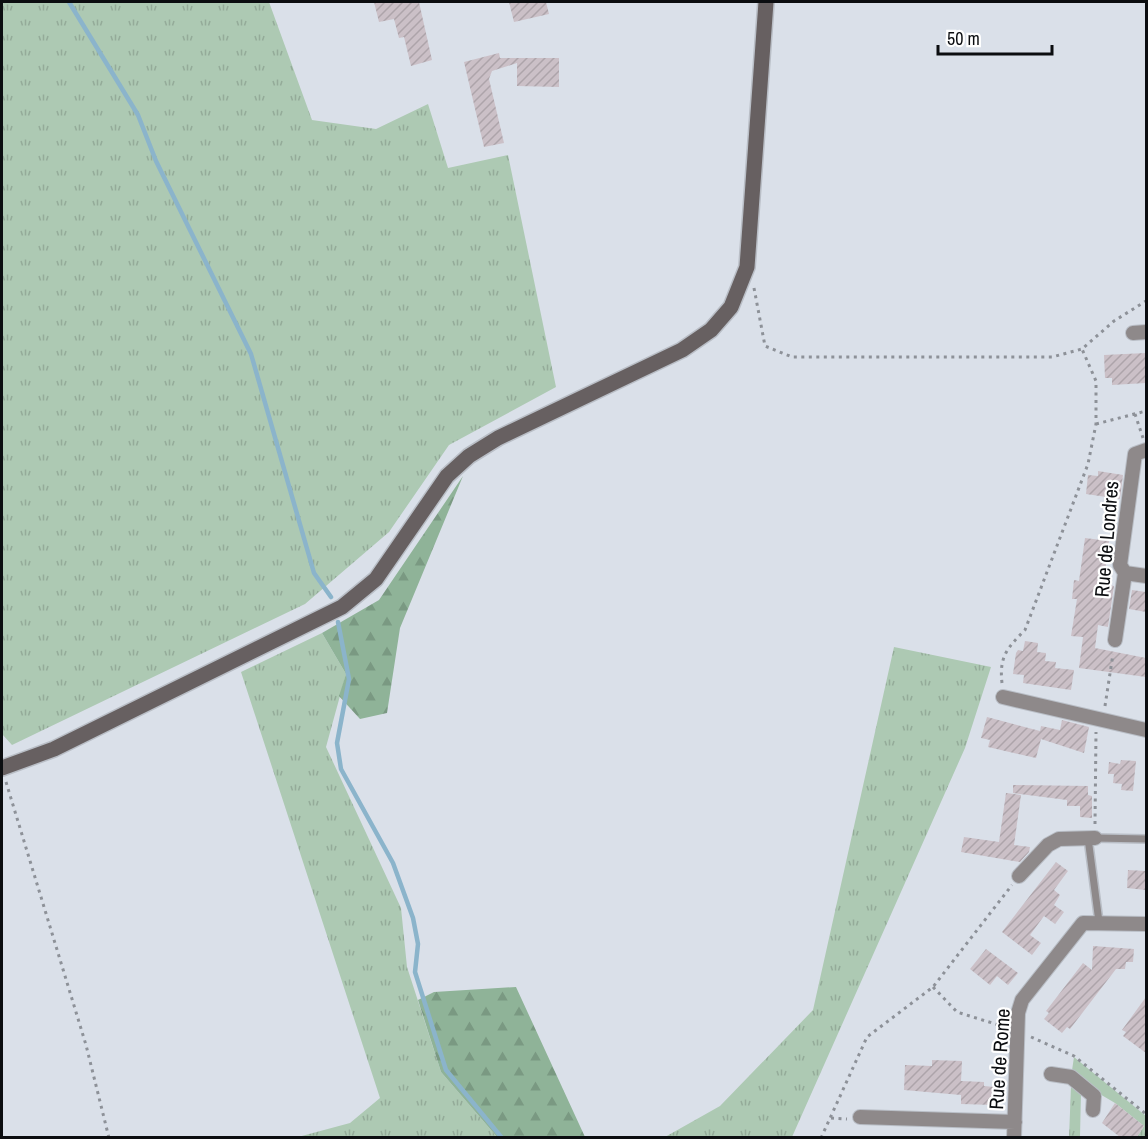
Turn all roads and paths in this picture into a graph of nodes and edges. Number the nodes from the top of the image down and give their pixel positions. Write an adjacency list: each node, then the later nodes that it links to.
1 (766, 2): 2 (street)
2 (747, 267): 4 (path); 15 (street)
3 (1146, 301): 4 (path)
4 (1082, 349): 7 (path)
5 (1146, 411): 6 (path)
6 (1135, 414): 7 (path); 8 (path)
7 (1096, 424): 12 (path)
8 (1146, 448): 9 (street, Rue de Londres)
9 (1125, 573): 10 (street); 11 (street, Rue de Londres)
10 (1146, 576)
11 (1115, 640): 13 (path)
12 (1003, 697): 13 (street)
13 (1099, 720): 14 (street); 16 (path)
14 (1146, 730)
15 (2, 768): 27 (path)
16 (1091, 838): 17 (lane); 18 (street); 19 (lane)
17 (1146, 838)
18 (1019, 876): 21 (path)
19 (1099, 922): 20 (street, Rue de Rome); 22 (street, Rue de Rome)
20 (1146, 924)
21 (933, 987): 22 (path); 28 (path)
22 (1018, 1030): 26 (street, Rue de Rome)
23 (1051, 1074): 24 (street)
24 (1093, 1110)
25 (860, 1117): 26 (street)
26 (1015, 1122): 29 (street, Rue de Rome)
27 (109, 1137)
28 (822, 1137)
29 (1014, 1137)

